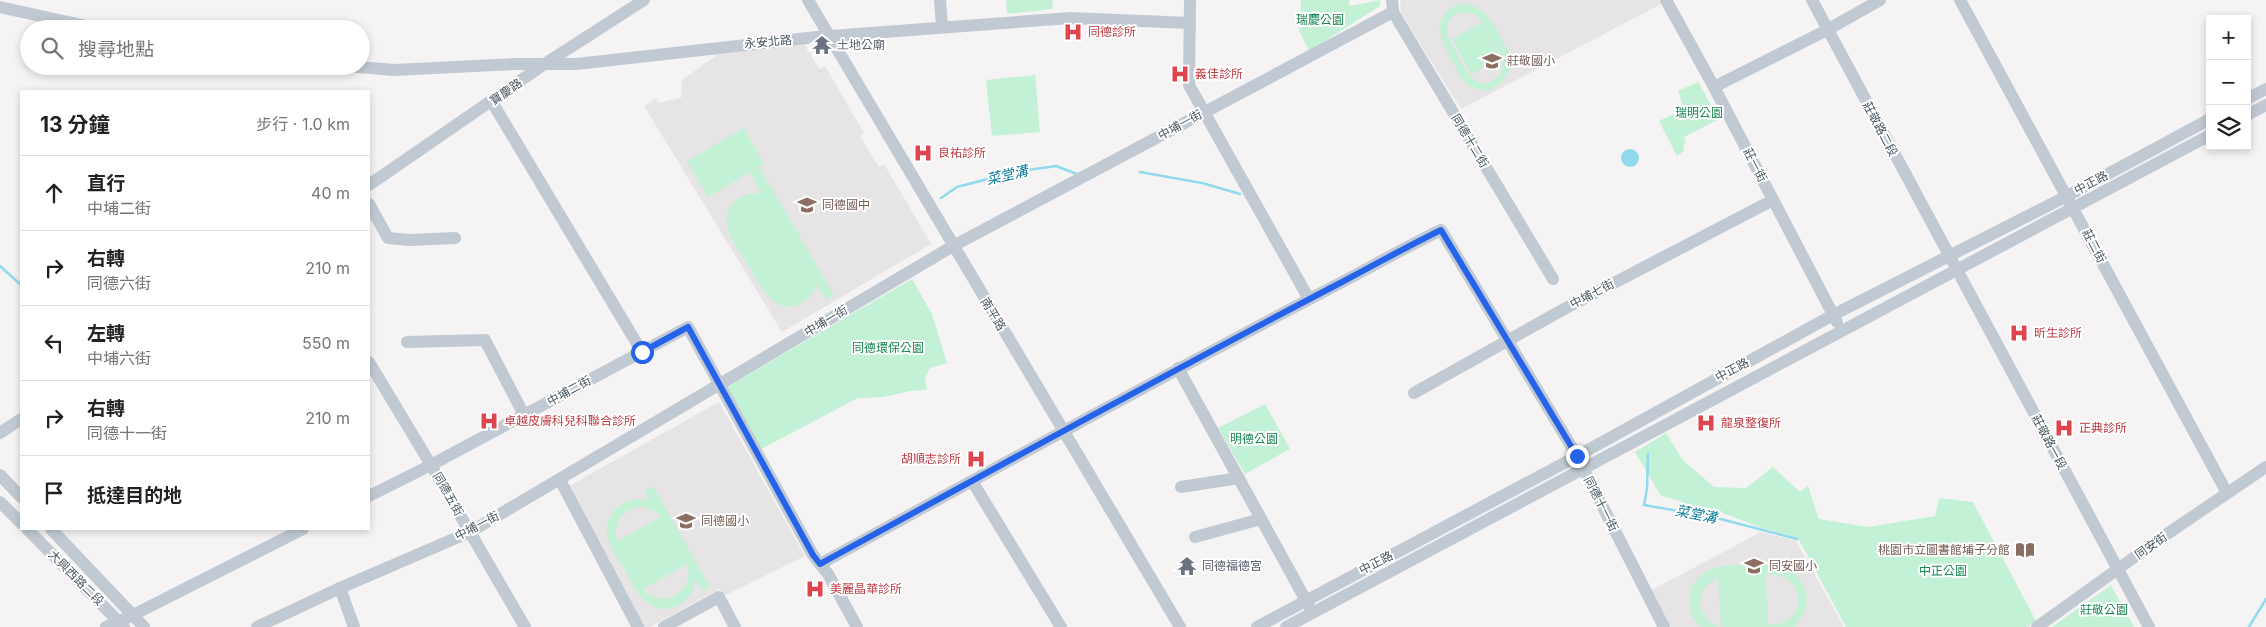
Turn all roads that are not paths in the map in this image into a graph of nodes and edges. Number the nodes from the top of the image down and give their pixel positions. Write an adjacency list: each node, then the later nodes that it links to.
1 (644, 0): 16 (street, 寶慶路)
2 (808, 0): 15 (street, 南平路)
3 (940, 0): 13 (street)
4 (1190, 0): 12 (street)
5 (1666, 0): 18 (street, 莊一街)
6 (1812, 0): 14 (street, 莊敬路二段)
7 (1880, 0): 14 (street)
8 (1960, 0): 28 (street, 莊二街)
9 (1392, 6): 23 (street, 中埔一街); 36 (street, 同德十二街)
10 (0, 8): 11 (street)
11 (57, 20)
12 (1190, 23): 13 (street, 永安北路); 23 (street)
13 (942, 27): 15 (street, 永安北路)
14 (1827, 30): 18 (street); 34 (street, 莊敬路二段)
15 (828, 36): 16 (street, 永安北路); 33 (street, 南平路)
16 (543, 65): 17 (street, 永安北路); 21 (street, 寶慶路)
17 (370, 68)
18 (1714, 87): 29 (street, 莊一街)
19 (2266, 88): 20 (street)
20 (2251, 97)
21 (492, 102): 27 (street, 寶慶路); 42 (street)
22 (2266, 106): 24 (street)
23 (1203, 113): 33 (street, 中埔一街); 37 (street)
24 (2251, 113)
25 (2206, 121): 28 (street, 中正路)
26 (2206, 137): 31 (street, 中正路)
27 (370, 184)
28 (2066, 196): 31 (street, 莊二街); 34 (street, 中正路)
29 (1773, 200): 38 (street, 莊一街); 40 (street, 中埔七街)
30 (370, 206): 32 (street)
31 (2073, 208): 35 (street, 中正路); 60 (street, 莊二街)
32 (455, 238)
33 (953, 246): 45 (street, 中埔一街); 49 (street, 南平路)
34 (1949, 257): 35 (street, 莊敬路一段); 38 (street, 中正路)
35 (1957, 271): 39 (street, 中正路); 72 (street, 莊敬路一段)
36 (1553, 279)
37 (1309, 299): 40 (street, 同德十一街); 44 (street)
38 (1833, 315): 39 (street, 莊一街); 51 (street, 中正路)
39 (1843, 331): 54 (street, 中正路)
40 (1506, 341): 46 (street, 中埔七街); 51 (street, 同德十一街)
41 (407, 342): 47 (street)
42 (642, 352): 45 (street, 中埔二街); 47 (street, 中埔二街)
43 (370, 364): 52 (street, 同德五街)
44 (1178, 368): 49 (street); 56 (street)
45 (719, 384): 57 (street, 中埔一街); 71 (street)
46 (1414, 393)
47 (524, 416): 52 (street, 中埔二街)
48 (20, 420): 50 (street)
49 (1063, 431): 58 (street); 88 (street, 南平路)
50 (0, 433)
51 (1577, 456): 54 (street, 同德十一街); 74 (street, 中正路)
52 (431, 465): 62 (street, 中埔二街); 69 (street, 同德五街)
53 (2266, 467): 60 (street, 同安街)
54 (1583, 469): 75 (street, 中正路); 91 (street, 同德十一街)
55 (0, 475): 61 (street)
56 (1239, 478): 59 (street); 64 (street)
57 (560, 480): 69 (street, 中埔一街); 83 (street)
58 (972, 481): 71 (street); 87 (street)
59 (1181, 487)
60 (2227, 493): 72 (street, 同安街)
61 (20, 496)
62 (370, 496)
63 (0, 502): 65 (street)
64 (1261, 519): 70 (street); 74 (street)
65 (20, 522)
66 (28, 530): 77 (street, 大興西路二段)
67 (52, 530): 76 (street, 大興西路二段)
68 (301, 530): 76 (street)
69 (470, 532): 73 (street, 中埔一街); 82 (street, 同德五街)
70 (1195, 537)
71 (820, 564): 86 (street)
72 (2118, 569): 92 (street, 同安街); 93 (street, 莊敬路一段)
73 (340, 588): 80 (street, 中埔一街); 81 (street)
74 (1306, 600): 75 (street); 89 (street, 中正路)
75 (1312, 612): 90 (street, 中正路)
76 (133, 615): 77 (street); 79 (street, 大興西路二段)
77 (121, 624): 78 (street)
78 (106, 627)
79 (144, 627)
80 (257, 627)
81 (354, 627)
82 (525, 627)
83 (638, 627)
84 (664, 627): 85 (street)
85 (735, 627)
86 (858, 627)
87 (1060, 627)
88 (1180, 627)
89 (1257, 627)
90 (1286, 627)
91 (1664, 627)
92 (2037, 627)
93 (2149, 627)

